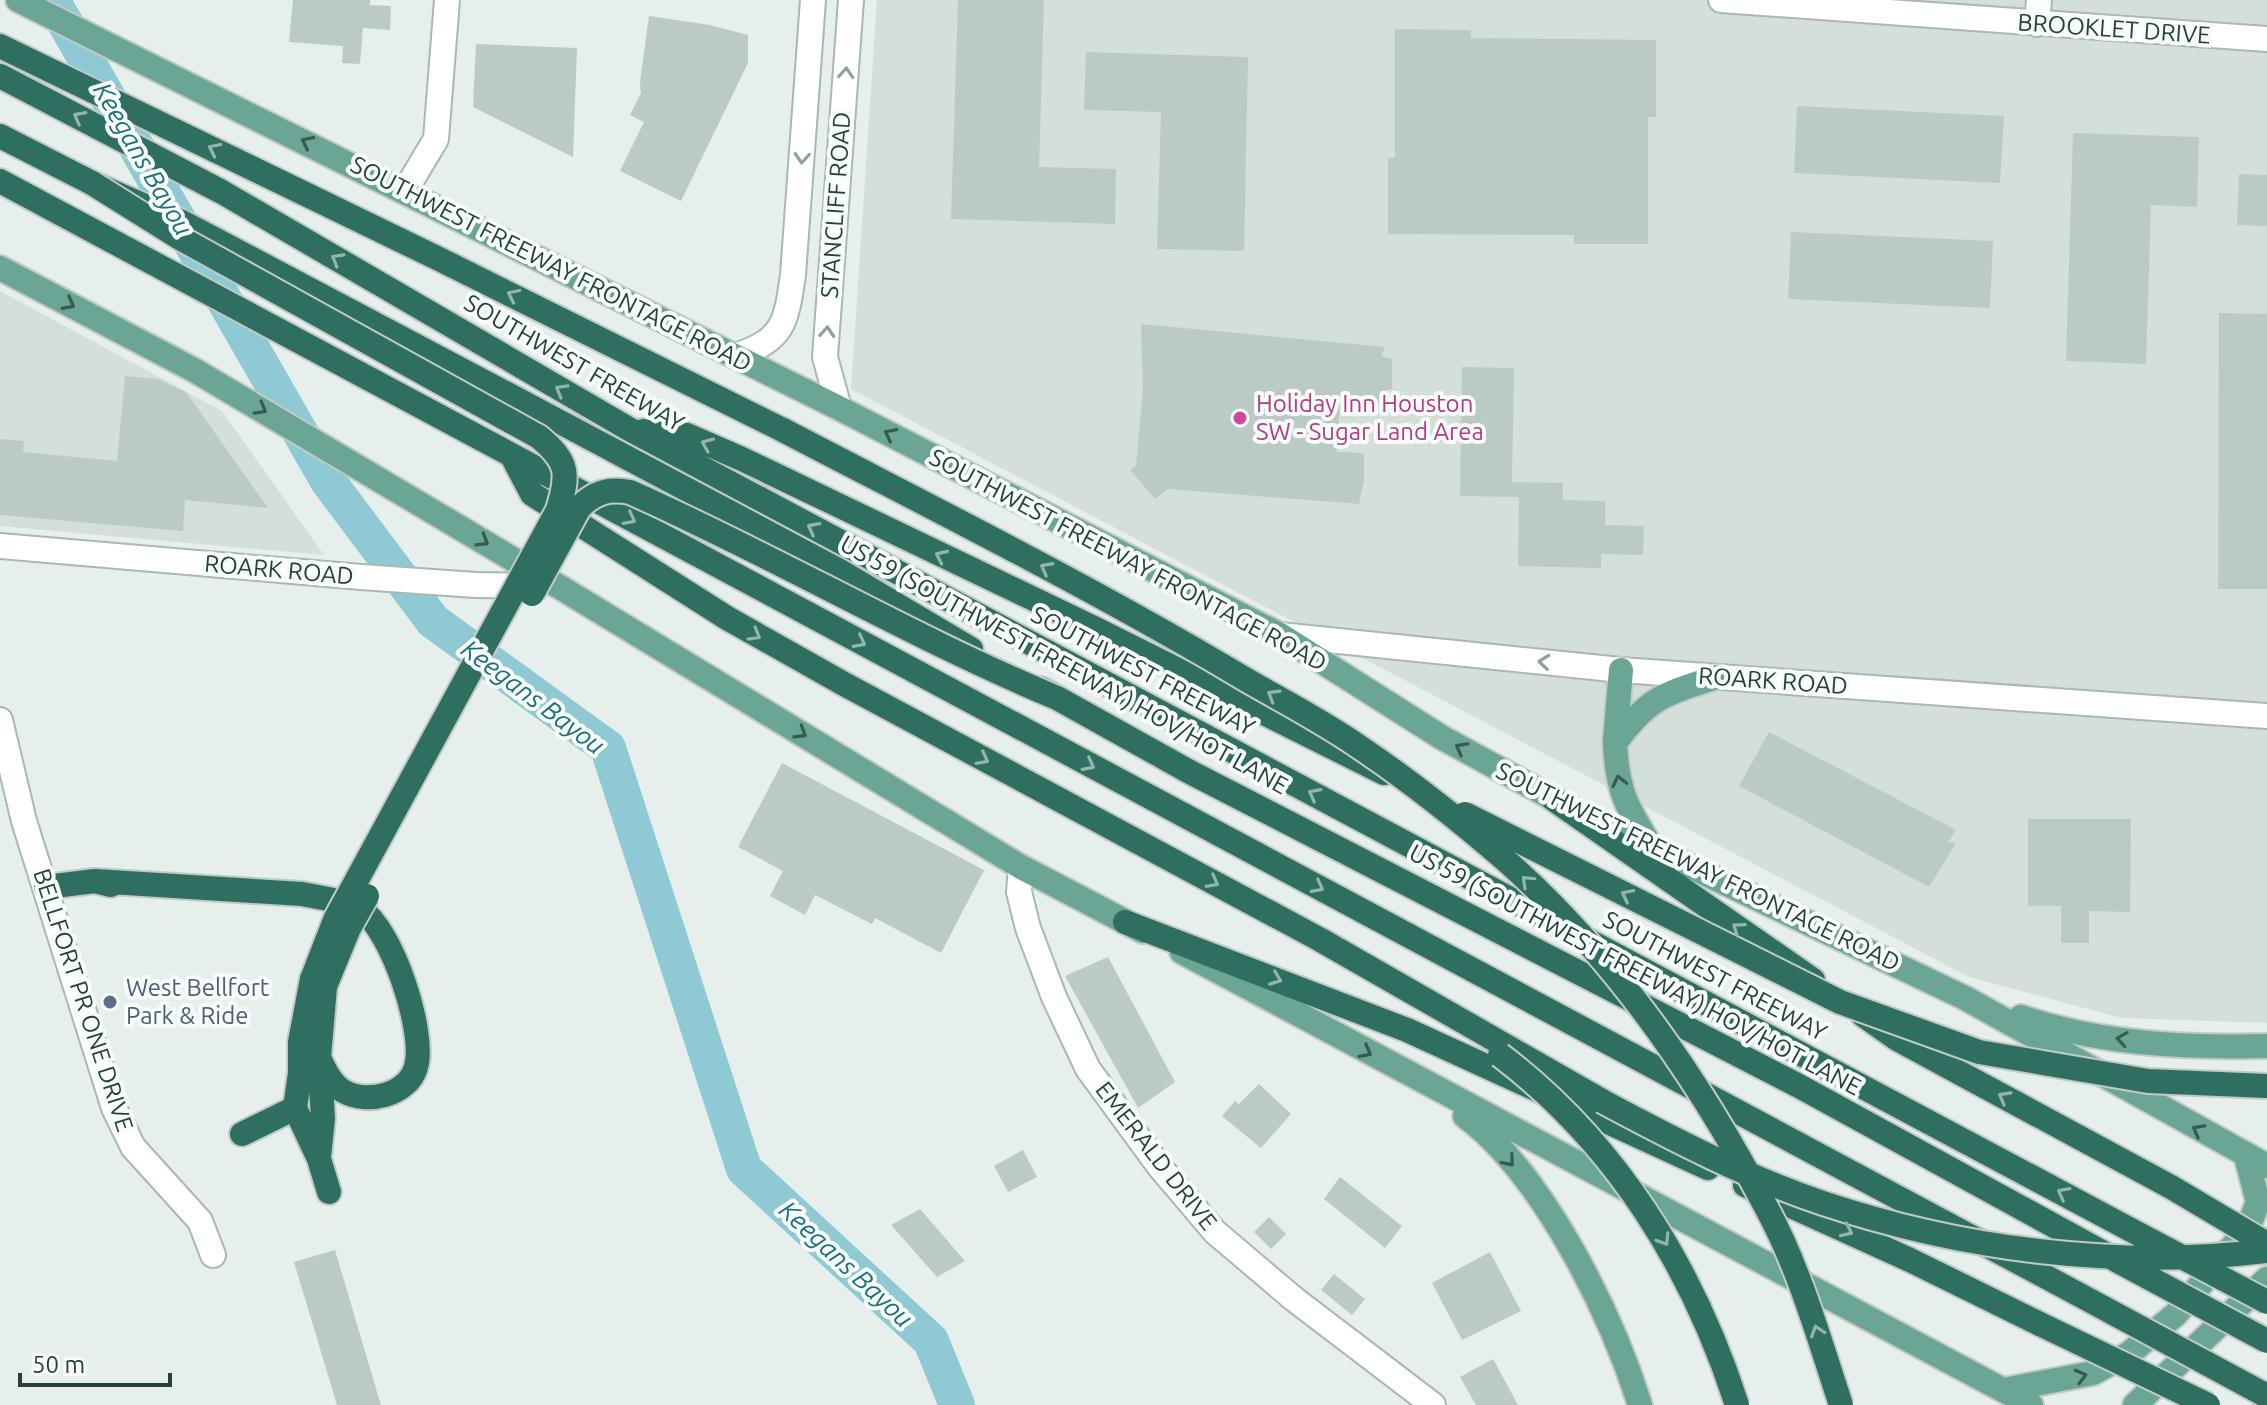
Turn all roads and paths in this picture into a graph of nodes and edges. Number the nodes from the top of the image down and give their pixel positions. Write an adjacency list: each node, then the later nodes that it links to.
1 (18, 0): 13 (main road, SOUTHWEST FREEWAY FRONTAGE ROAD, one-way to 1)
2 (447, 0): 13 (street)
3 (813, 0): 14 (street, STANCLIFF ROAD, one-way to 14)
4 (851, 0): 15 (street, STANCLIFF ROAD, one-way to 4)
5 (1721, 0): 6 (street, BROOKLET DRIVE)
6 (2038, 12): 7 (street, BROOKLET DRIVE)
7 (2267, 39)
8 (0, 46): 59 (highway, one-way to 8, bridge)
9 (0, 76): 19 (highway, SOUTHWEST FREEWAY, one-way to 9)
10 (0, 136): 12 (highway, US 59 (SOUTHWEST FREEWAY) HOV/HOT LANE)
11 (0, 181): 20 (highway)
12 (92, 183): 26 (highway, US 59 (SOUTHWEST FREEWAY) HOV/HOT LANE, bridge); 35 (highway, bridge)
13 (405, 191): 17 (main road, SOUTHWEST FREEWAY FRONTAGE ROAD)
14 (798, 215): 15 (street); 17 (street, STANCLIFF ROAD)
15 (835, 217): 18 (street, STANCLIFF ROAD, one-way to 15)
16 (0, 268): 22 (main road, one-way to 22)
17 (735, 356): 18 (main road, SOUTHWEST FREEWAY FRONTAGE ROAD)
18 (839, 408): 23 (main road, SOUTHWEST FREEWAY FRONTAGE ROAD, one-way to 18)
19 (629, 429): 41 (highway, one-way to 19, bridge); 51 (highway, SOUTHWEST FREEWAY, one-way to 19, bridge)
20 (512, 456): 37 (highway, one-way to 37); 55 (highway, one-way to 55, bridge)
21 (0, 546): 22 (street, ROARK ROAD)
22 (558, 586): 32 (main road, one-way to 32)
23 (1280, 635): 24 (street, ROARK ROAD, one-way to 23); 30 (main road, SOUTHWEST FREEWAY FRONTAGE ROAD, one-way to 23)
24 (1621, 670): 25 (street, ROARK ROAD); 29 (main road)
25 (1717, 677): 27 (street, ROARK ROAD); 29 (main road)
26 (1057, 698): 35 (highway, bridge); 53 (highway, US 59 (SOUTHWEST FREEWAY) HOV/HOT LANE, bridge)
27 (2267, 716)
28 (0, 720): 33 (street, BELLFORT PR ONE DRIVE)
29 (1615, 743): 31 (main road, one-way to 29)
30 (1553, 799): 31 (main road, SOUTHWEST FREEWAY FRONTAGE ROAD); 47 (highway, one-way to 30, bridge)
31 (1654, 850): 36 (main road, SOUTHWEST FREEWAY FRONTAGE ROAD)
32 (1021, 867): 34 (main road); 56 (street, EMERALD DRIVE)
33 (46, 887): 39 (highway); 49 (street, BELLFORT PR ONE DRIVE)
34 (1125, 922): 40 (main road, one-way to 40); 63 (highway, one-way to 63, bridge)
35 (319, 982): 39 (highway); 42 (highway)
36 (1965, 998): 38 (main road, one-way to 36); 45 (main road, SOUTHWEST FREEWAY FRONTAGE ROAD, one-way to 36)
37 (1459, 1019): 48 (highway, bridge); 58 (highway, one-way to 58, bridge)
38 (2267, 1046)
39 (319, 1057): 44 (highway)
40 (1408, 1074): 54 (main road); 57 (main road, one-way to 57)
41 (2267, 1086)
42 (295, 1108): 43 (highway); 44 (highway)
43 (242, 1134)
44 (319, 1159): 46 (highway)
45 (2256, 1161): 54 (main road, one-way to 45)
46 (329, 1192)
47 (2267, 1244)
48 (2267, 1251)
49 (213, 1255)
50 (2267, 1279): 52 (main road)
51 (2267, 1302)
52 (2204, 1339): 61 (main road); 62 (main road)
53 (2267, 1341)
54 (2004, 1390): 60 (main road)
55 (2267, 1396)
56 (1433, 1405)
57 (1640, 1405)
58 (1737, 1405)
59 (1841, 1405)
60 (2031, 1405)
61 (2135, 1405)
62 (2173, 1405)
63 (2208, 1405)

